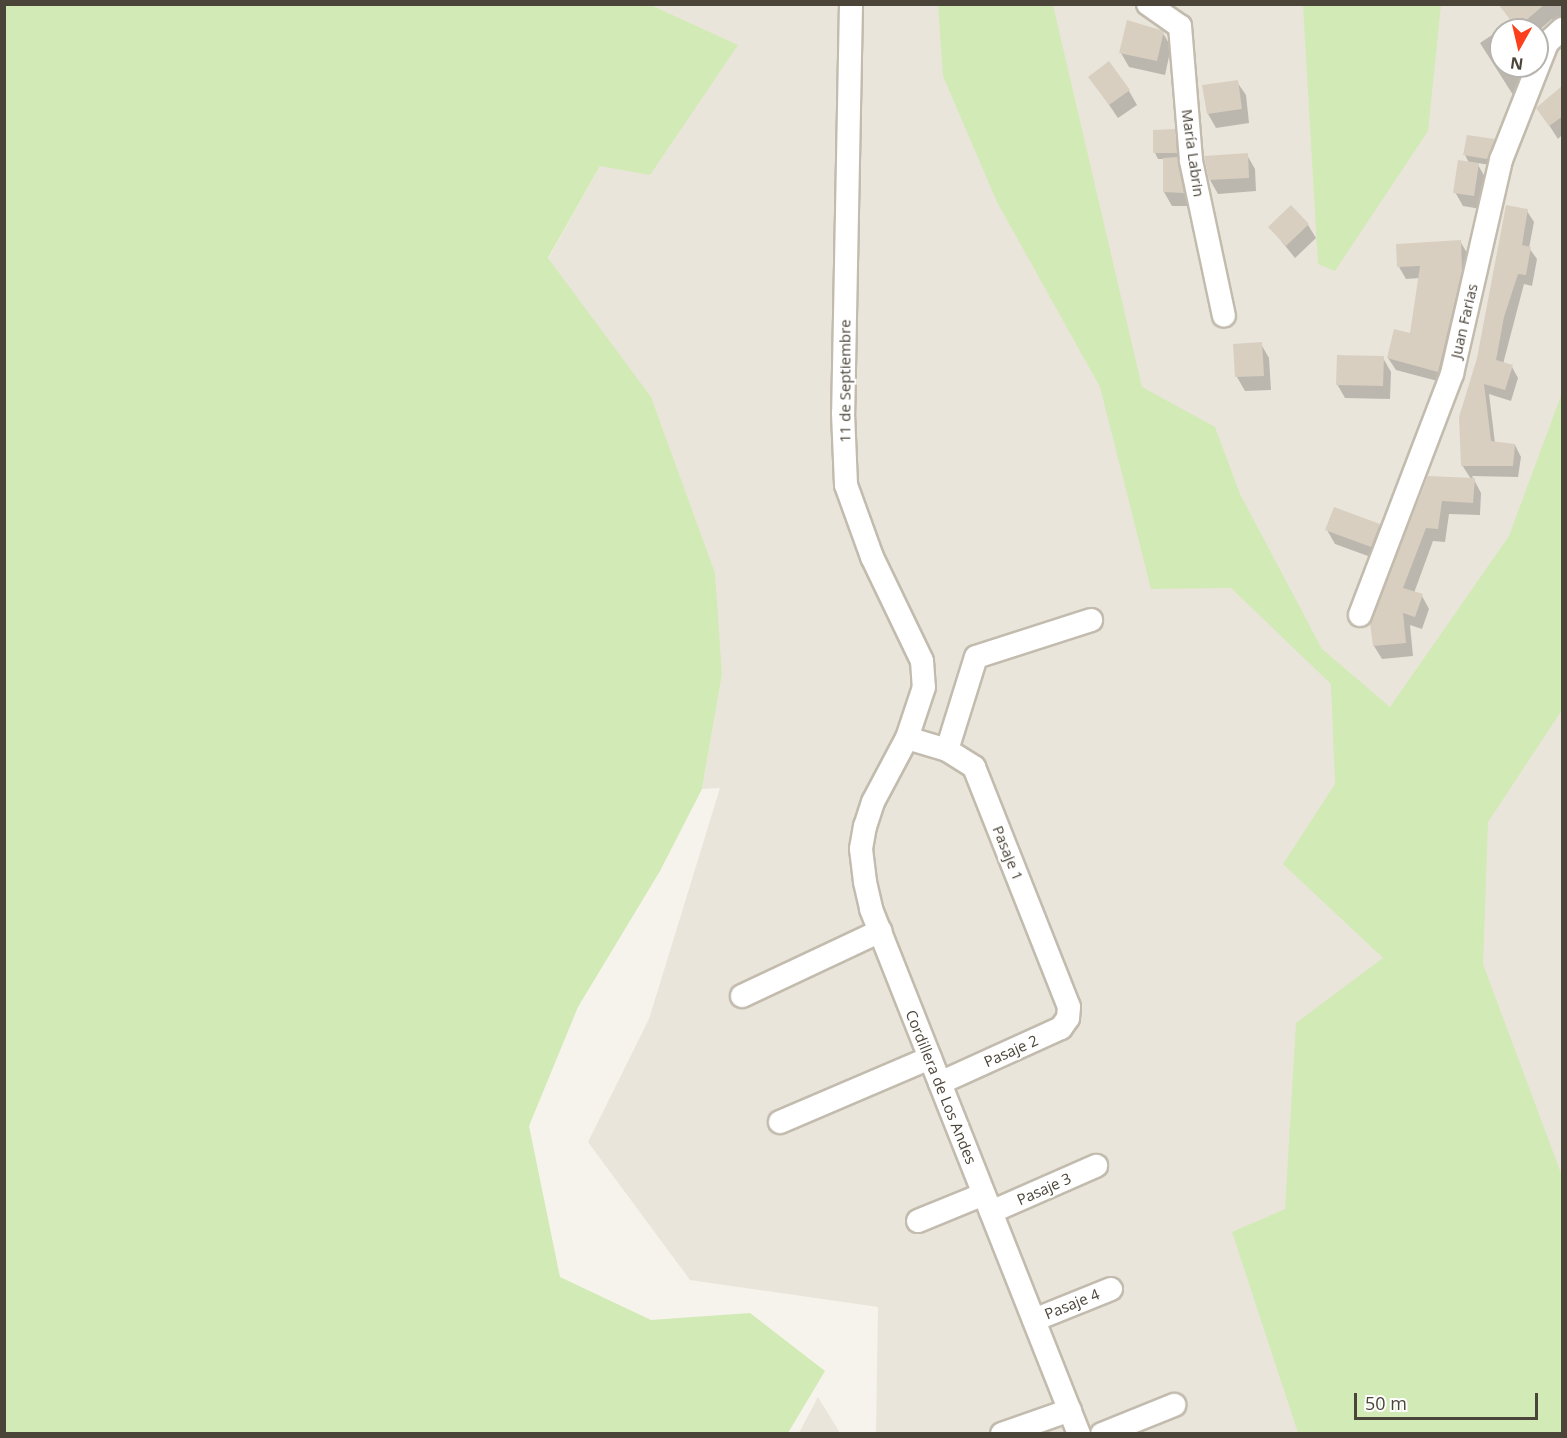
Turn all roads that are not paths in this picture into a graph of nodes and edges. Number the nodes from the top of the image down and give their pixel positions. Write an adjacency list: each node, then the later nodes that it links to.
1 (851, 4): 7 (street, 11 de Septiembre)
2 (1148, 4): 4 (street, María Labrin)
3 (1563, 29): 5 (street, Juan Farias)
4 (1224, 316)
5 (1360, 615)
6 (1091, 620): 8 (street)
7 (907, 738): 8 (street, Pasaje 1); 9 (street, Cordillera de Los Andes)
8 (947, 750): 11 (street, Pasaje 1)
9 (880, 931): 10 (street); 12 (street, Cordillera de Los Andes)
10 (742, 996)
11 (1069, 1007): 13 (street, Pasaje 2)
12 (930, 1059): 13 (street, Cordillera de Los Andes); 14 (street)
13 (940, 1083): 16 (street, Cordillera de Los Andes)
14 (780, 1122)
15 (1096, 1166): 16 (street, Pasaje 3)
16 (988, 1203): 17 (street, Pasaje 3); 19 (street, Cordillera de Los Andes)
17 (918, 1221)
18 (1111, 1289): 19 (street, Pasaje 4)
19 (1034, 1320): 21 (street, Cordillera de Los Andes)
20 (1174, 1405): 24 (street)
21 (1070, 1410): 22 (street); 23 (street, Cordillera de Los Andes)
22 (1002, 1434)
23 (1079, 1434)
24 (1102, 1434)

